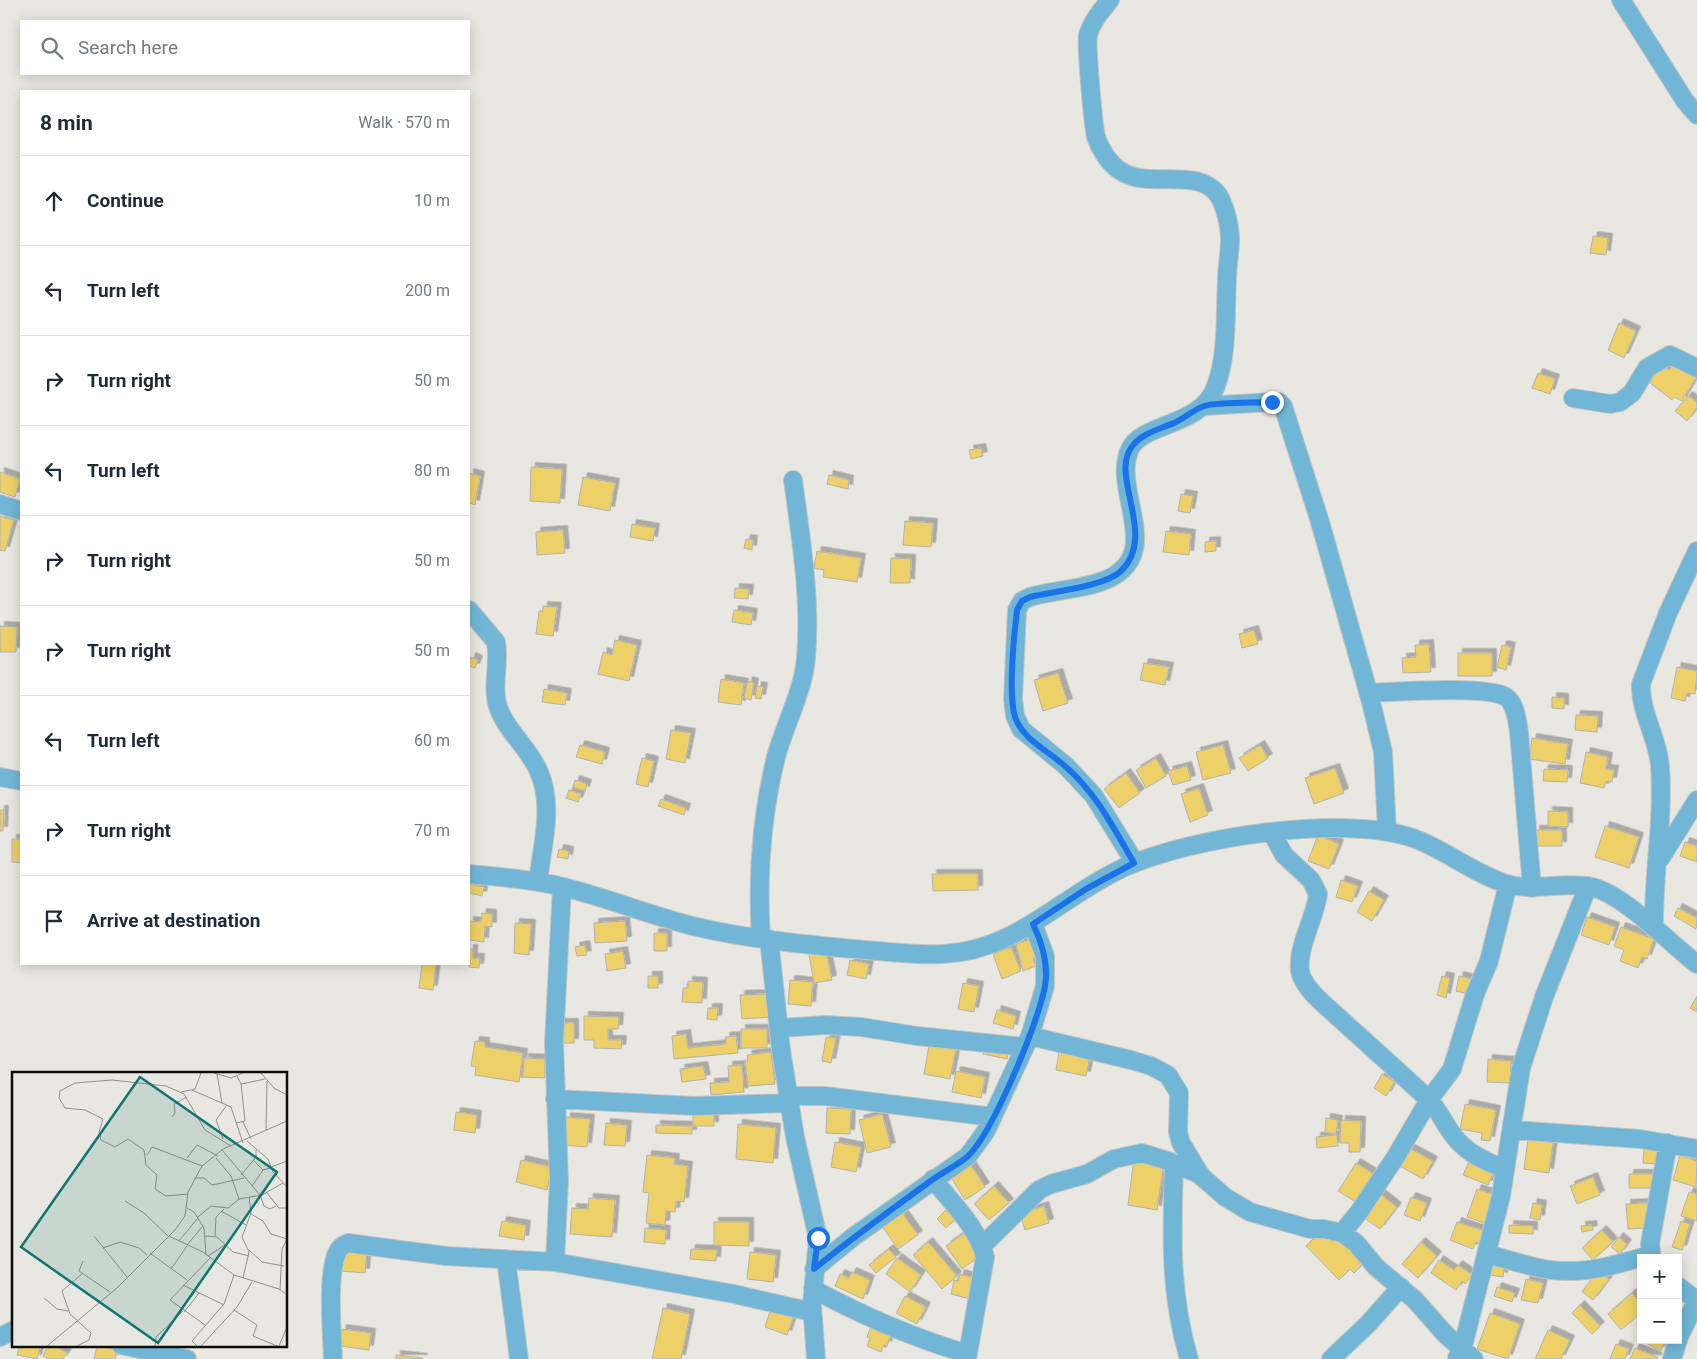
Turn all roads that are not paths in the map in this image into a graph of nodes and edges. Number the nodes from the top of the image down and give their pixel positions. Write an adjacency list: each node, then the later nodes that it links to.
1 (1110, 0): 6 (street)
2 (1621, 0): 3 (street)
3 (1697, 115)
4 (1697, 368): 5 (street)
5 (1573, 398)
6 (1204, 406): 12 (street); 19 (street)
7 (793, 480): 28 (street)
8 (0, 504): 9 (street)
9 (20, 511)
10 (1697, 551): 18 (street)
11 (470, 611): 21 (street)
12 (1368, 693): 16 (street); 25 (street)
13 (0, 777): 14 (street)
14 (20, 781)
15 (1697, 800): 18 (street)
16 (1386, 832): 17 (street); 22 (street)
17 (1272, 833): 19 (street); 34 (street)
18 (1657, 862): 27 (street)
19 (1134, 863): 26 (street)
20 (470, 874): 21 (street)
21 (538, 882): 24 (street)
22 (1508, 884): 25 (street); 34 (street)
23 (1588, 886): 25 (street); 27 (street); 36 (street)
24 (562, 887): 28 (street); 32 (street)
25 (1532, 888)
26 (1033, 924): 28 (street); 31 (street)
27 (1654, 928): 29 (street)
28 (765, 938): 30 (street)
29 (1697, 964)
30 (780, 1028): 31 (street); 33 (street)
31 (1028, 1041): 35 (street); 41 (street)
32 (555, 1099): 33 (street); 49 (street)
33 (789, 1099): 35 (street); 50 (street)
34 (1429, 1100): 40 (street); 43 (street)
35 (993, 1117): 42 (street)
36 (1512, 1130): 37 (street); 40 (street)
37 (1668, 1144): 38 (street); 46 (street)
38 (1697, 1149)
39 (1174, 1165): 41 (street); 44 (street); 67 (street)
40 (1504, 1169): 45 (street)
41 (1201, 1176): 43 (street)
42 (933, 1179): 44 (street); 50 (street)
43 (1342, 1233): 51 (street)
44 (983, 1245): 61 (street)
45 (1487, 1254): 48 (street); 62 (street)
46 (1651, 1254)
47 (506, 1259): 49 (street); 64 (street); 65 (street)
48 (1637, 1259)
49 (555, 1262): 55 (street)
50 (814, 1269): 52 (street)
51 (1401, 1286): 62 (street); 68 (street)
52 (813, 1289): 55 (street); 61 (street)
53 (1682, 1289): 54 (street)
54 (1697, 1300): 57 (street)
55 (812, 1312): 66 (street)
56 (12, 1331): 58 (street)
57 (1682, 1332)
58 (0, 1337)
59 (1677, 1344): 69 (street)
60 (126, 1346): 63 (street)
61 (968, 1356)
62 (1464, 1356)
63 (187, 1359)
64 (332, 1359)
65 (519, 1359)
66 (816, 1359)
67 (1189, 1359)
68 (1331, 1359)
69 (1672, 1359)

